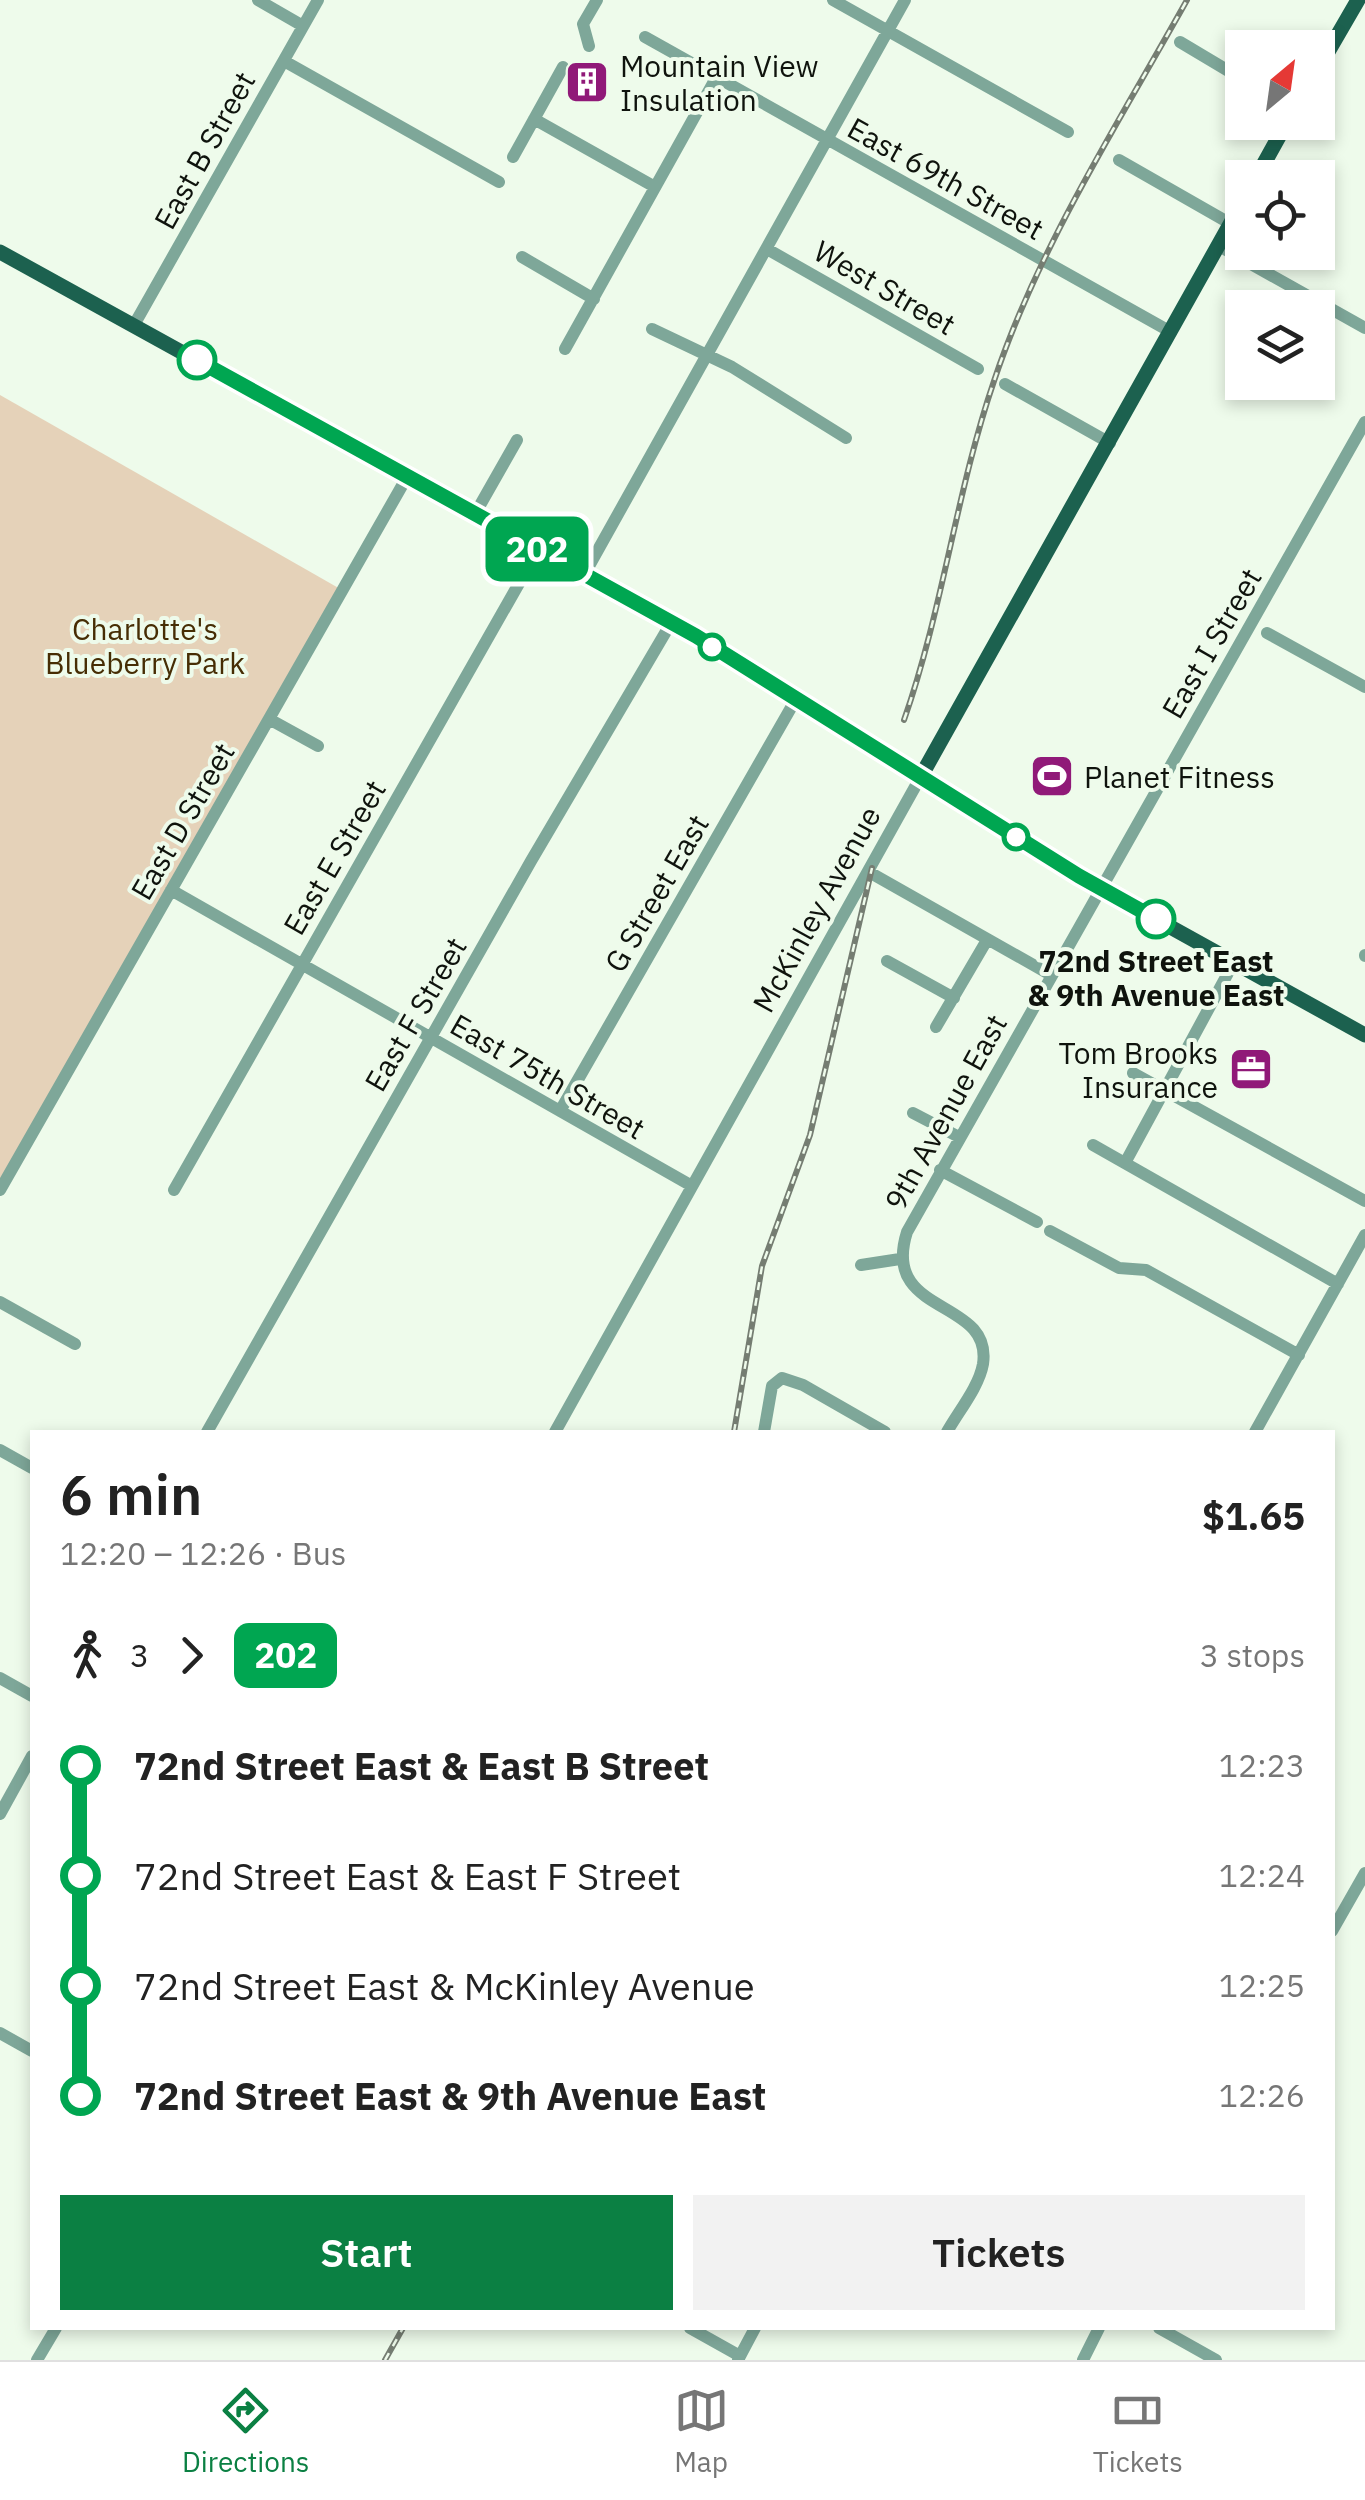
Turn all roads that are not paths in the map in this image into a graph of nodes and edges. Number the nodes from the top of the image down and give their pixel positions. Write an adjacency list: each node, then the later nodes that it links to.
1 (258, 0): 7 (street)
2 (318, 0): 7 (street, East B Street)
3 (597, 0): 12 (street)
4 (834, 0): 8 (street)
5 (905, 0): 8 (street)
6 (1357, 0): 10 (main road)
7 (303, 26): 13 (street, East B Street)
8 (888, 31): 18 (street); 19 (street)
9 (645, 37): 16 (street, East 69th Street)
10 (1335, 39)
11 (1180, 42): 15 (street)
12 (589, 46)
13 (284, 61): 22 (street); 31 (street, East B Street)
14 (563, 66): 17 (street)
15 (1225, 68)
16 (716, 78): 19 (street, East 69th Street); 23 (street)
17 (534, 119): 20 (street); 23 (street)
18 (1068, 132)
19 (827, 140): 27 (street); 34 (street, East 69th Street)
20 (514, 157)
21 (1120, 160): 24 (street)
22 (499, 182)
23 (655, 187): 30 (street)
24 (1225, 221)
25 (1225, 235): 26 (main road, McKinley Avenue)
26 (1219, 246): 32 (street); 34 (main road, McKinley Avenue)
27 (768, 250): 36 (street); 37 (street, West Street)
28 (0, 252): 31 (main road)
29 (522, 257): 30 (street)
30 (594, 299): 35 (street)
31 (134, 325): 43 (main road)
32 (1365, 328)
33 (652, 329): 36 (street)
34 (1171, 332): 42 (main road, McKinley Avenue)
35 (565, 348)
36 (709, 356): 40 (street); 46 (street)
37 (978, 369)
38 (1005, 384): 42 (street)
39 (1365, 422): 55 (street, East I Street)
40 (846, 438)
41 (517, 440): 44 (street)
42 (1110, 442): 53 (main road, McKinley Avenue)
43 (407, 476): 44 (main road); 51 (street, East D Street)
44 (476, 514): 45 (main road)
45 (538, 550): 46 (main road); 60 (street, East E Street)
46 (584, 574): 47 (main road)
47 (671, 623): 50 (main road); 65 (street, East F Street)
48 (1267, 633): 49 (street)
49 (1365, 687)
50 (796, 699): 53 (main road); 68 (street, G Street East)
51 (268, 719): 52 (street); 56 (street, East D Street)
52 (318, 746)
53 (920, 778): 54 (street, McKinley Avenue); 55 (main road)
54 (868, 872): 57 (street); 74 (street, McKinley Avenue)
55 (1100, 888): 59 (main road); 61 (street, 9th Avenue East)
56 (171, 890): 60 (street, East 75th Street); 75 (street, East D Street)
57 (987, 940): 61 (street); 62 (street)
58 (887, 962): 62 (street)
59 (1234, 962): 64 (main road); 67 (street)
60 (302, 964): 65 (street, East 75th Street); 76 (street, East E Street)
61 (1051, 975): 70 (street, 9th Avenue East)
62 (954, 998): 63 (street)
63 (936, 1027)
64 (1365, 1034)
65 (431, 1037): 68 (street, East 75th Street); 87 (street, East F Street)
66 (1134, 1073): 67 (street)
67 (1165, 1090): 72 (street); 77 (street)
68 (560, 1112): 74 (street, East 75th Street)
69 (913, 1113): 70 (street)
70 (959, 1137): 73 (street, 9th Avenue East)
71 (1092, 1145): 72 (street)
72 (1125, 1163): 83 (street)
73 (940, 1170): 78 (street); 81 (street, 9th Avenue East)
74 (692, 1186): 88 (street, McKinley Avenue)
75 (0, 1190)
76 (174, 1190)
77 (1365, 1201)
78 (1037, 1222)
79 (1050, 1231): 86 (street)
80 (1365, 1235): 83 (street)
81 (900, 1259): 82 (street); 91 (street)
82 (862, 1266)
83 (1338, 1284): 86 (street)
84 (0, 1302): 85 (street)
85 (75, 1344)
86 (1299, 1354): 92 (street)
87 (207, 1430)
88 (556, 1430)
89 (764, 1430): 90 (street)
90 (881, 1430)
91 (948, 1430)
92 (1256, 1430)
93 (0, 1450): 94 (street)
94 (30, 1467)
95 (0, 1678): 96 (street)
96 (30, 1695)
97 (30, 1760): 98 (street)
98 (0, 1814)
99 (1365, 1873): 100 (street)
100 (1335, 1926)
101 (0, 2033): 102 (street)
102 (30, 2050)
103 (55, 2330): 109 (street)
104 (693, 2330): 108 (street)
105 (754, 2330): 108 (street)
106 (1098, 2330): 110 (street)
107 (1163, 2330): 111 (street)
108 (739, 2358)
109 (37, 2360)
110 (1083, 2360)
111 (1216, 2360)

